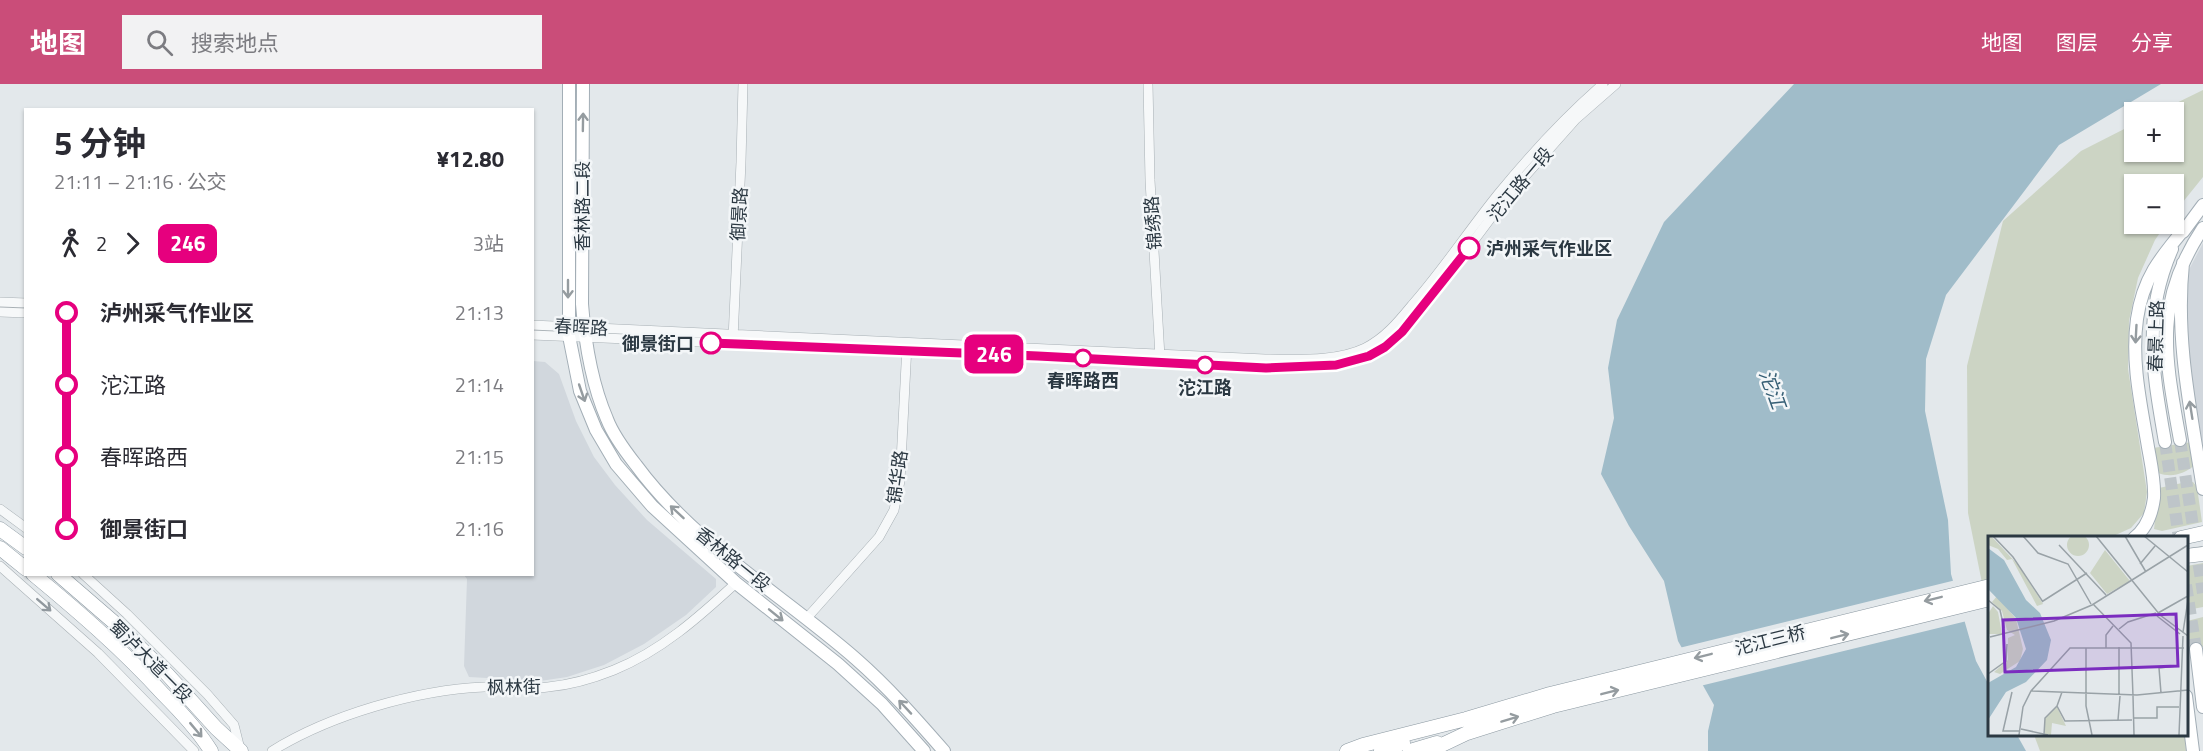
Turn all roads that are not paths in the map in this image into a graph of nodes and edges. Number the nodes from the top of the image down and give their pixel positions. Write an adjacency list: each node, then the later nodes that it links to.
1 (569, 84): 16 (main road, 香林路二段, one-way to 16)
2 (583, 84): 17 (main road, 香林路二段, one-way to 2)
3 (743, 84): 19 (street, 御景路)
4 (1148, 84): 22 (street, 锦绣路)
5 (1603, 84): 21 (street, 沱江路一段)
6 (1616, 84): 21 (street, 沱江路一段)
7 (2203, 205): 8 (main road, 春景上路)
8 (2186, 227): 24 (main road, 春景上路); 30 (main road, one-way to 30)
9 (2203, 228): 10 (main road, 春景上路)
10 (2182, 263): 23 (main road, 春景上路); 25 (main road, one-way to 10)
11 (0, 302): 12 (street)
12 (24, 303)
13 (0, 312): 14 (street)
14 (24, 313)
15 (534, 325): 16 (street, 春晖路)
16 (569, 331): 17 (street, 春晖路); 18 (street, 春晖路); 41 (main road, 香林路一段, one-way to 41)
17 (584, 332): 19 (street, 春晖路); 44 (main road, 香林路一段, one-way to 17)
18 (534, 335)
19 (733, 340): 20 (street, 春晖路)
20 (904, 346): 22 (street, 春晖路); 44 (street, 锦华路)
21 (1351, 357): 22 (street, 春晖路)
22 (1160, 358)
23 (2180, 440)
24 (2165, 442)
25 (2203, 489)
26 (0, 509): 27 (street)
27 (24, 527)
28 (0, 529): 32 (highway)
29 (2203, 533): 31 (highway)
30 (2136, 536)
31 (2188, 536)
32 (24, 547)
33 (0, 548): 37 (highway)
34 (2203, 554): 35 (highway)
35 (2188, 556)
36 (0, 566): 52 (street, one-way to 52)
37 (24, 567)
38 (35, 576): 53 (highway, 蜀泸大道一段, one-way to 53)
39 (60, 576): 51 (highway, 蜀泸大道一段)
40 (85, 576): 51 (street)
41 (736, 583): 54 (street, 枫林街); 55 (main road, 香林路一段, one-way to 55)
42 (1988, 587): 46 (highway, 沱江三桥, one-way to 46)
43 (1988, 599): 46 (highway, 沱江三桥, one-way to 43)
44 (804, 617): 56 (main road, 香林路一段, one-way to 44)
45 (2196, 649): 48 (main road)
46 (1552, 700): 49 (highway); 50 (highway, one-way to 46)
47 (2188, 705): 61 (main road)
48 (2203, 707)
49 (1466, 719): 57 (highway); 58 (highway)
50 (1467, 733): 59 (highway); 60 (highway)
51 (240, 750)
52 (194, 751)
53 (211, 751)
54 (272, 751)
55 (924, 751)
56 (944, 751)
57 (1347, 751)
58 (1380, 751)
59 (1410, 751)
60 (1429, 751)
61 (2193, 751)

